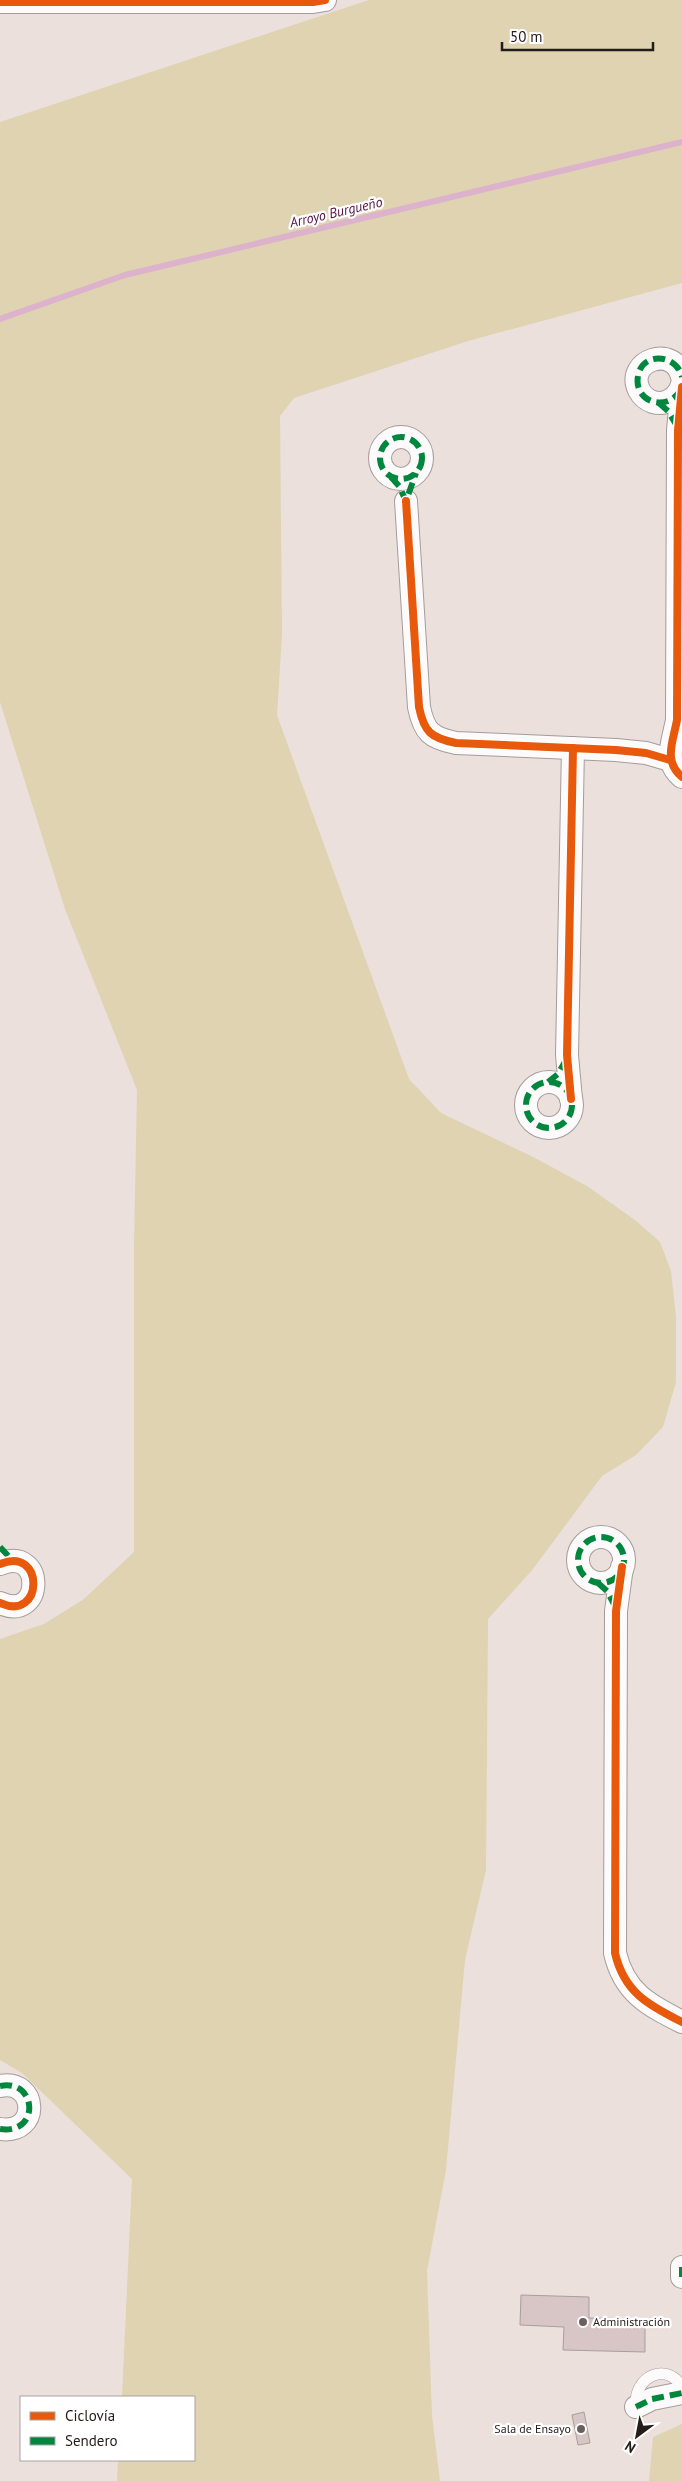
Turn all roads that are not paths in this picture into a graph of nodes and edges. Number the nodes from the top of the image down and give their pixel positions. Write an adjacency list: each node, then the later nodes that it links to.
1 (325, 0): 2 (street)
2 (0, 2)
3 (682, 377): 5 (street)
4 (682, 386): 5 (street); 6 (street)
5 (659, 403): 6 (street)
6 (678, 430): 11 (street)
7 (416, 473): 8 (street); 8 (street); 9 (street)
8 (391, 477): 9 (street)
9 (406, 501): 10 (street)
10 (573, 748): 11 (street); 12 (street)
11 (676, 769)
12 (567, 1055): 13 (street); 14 (street)
13 (548, 1082): 14 (street); 14 (street)
14 (571, 1099)
15 (4, 1558): 18 (street)
16 (622, 1567): 17 (street); 17 (street); 19 (street)
17 (598, 1583): 19 (street)
18 (0, 1604)
19 (616, 1610): 20 (street)
20 (682, 2022)
21 (0, 2086): 22 (street)
22 (3, 2132)
23 (682, 2267): 24 (street)
24 (682, 2277)
25 (682, 2388): 27 (lane)
26 (682, 2393): 27 (street)
27 (636, 2407)

